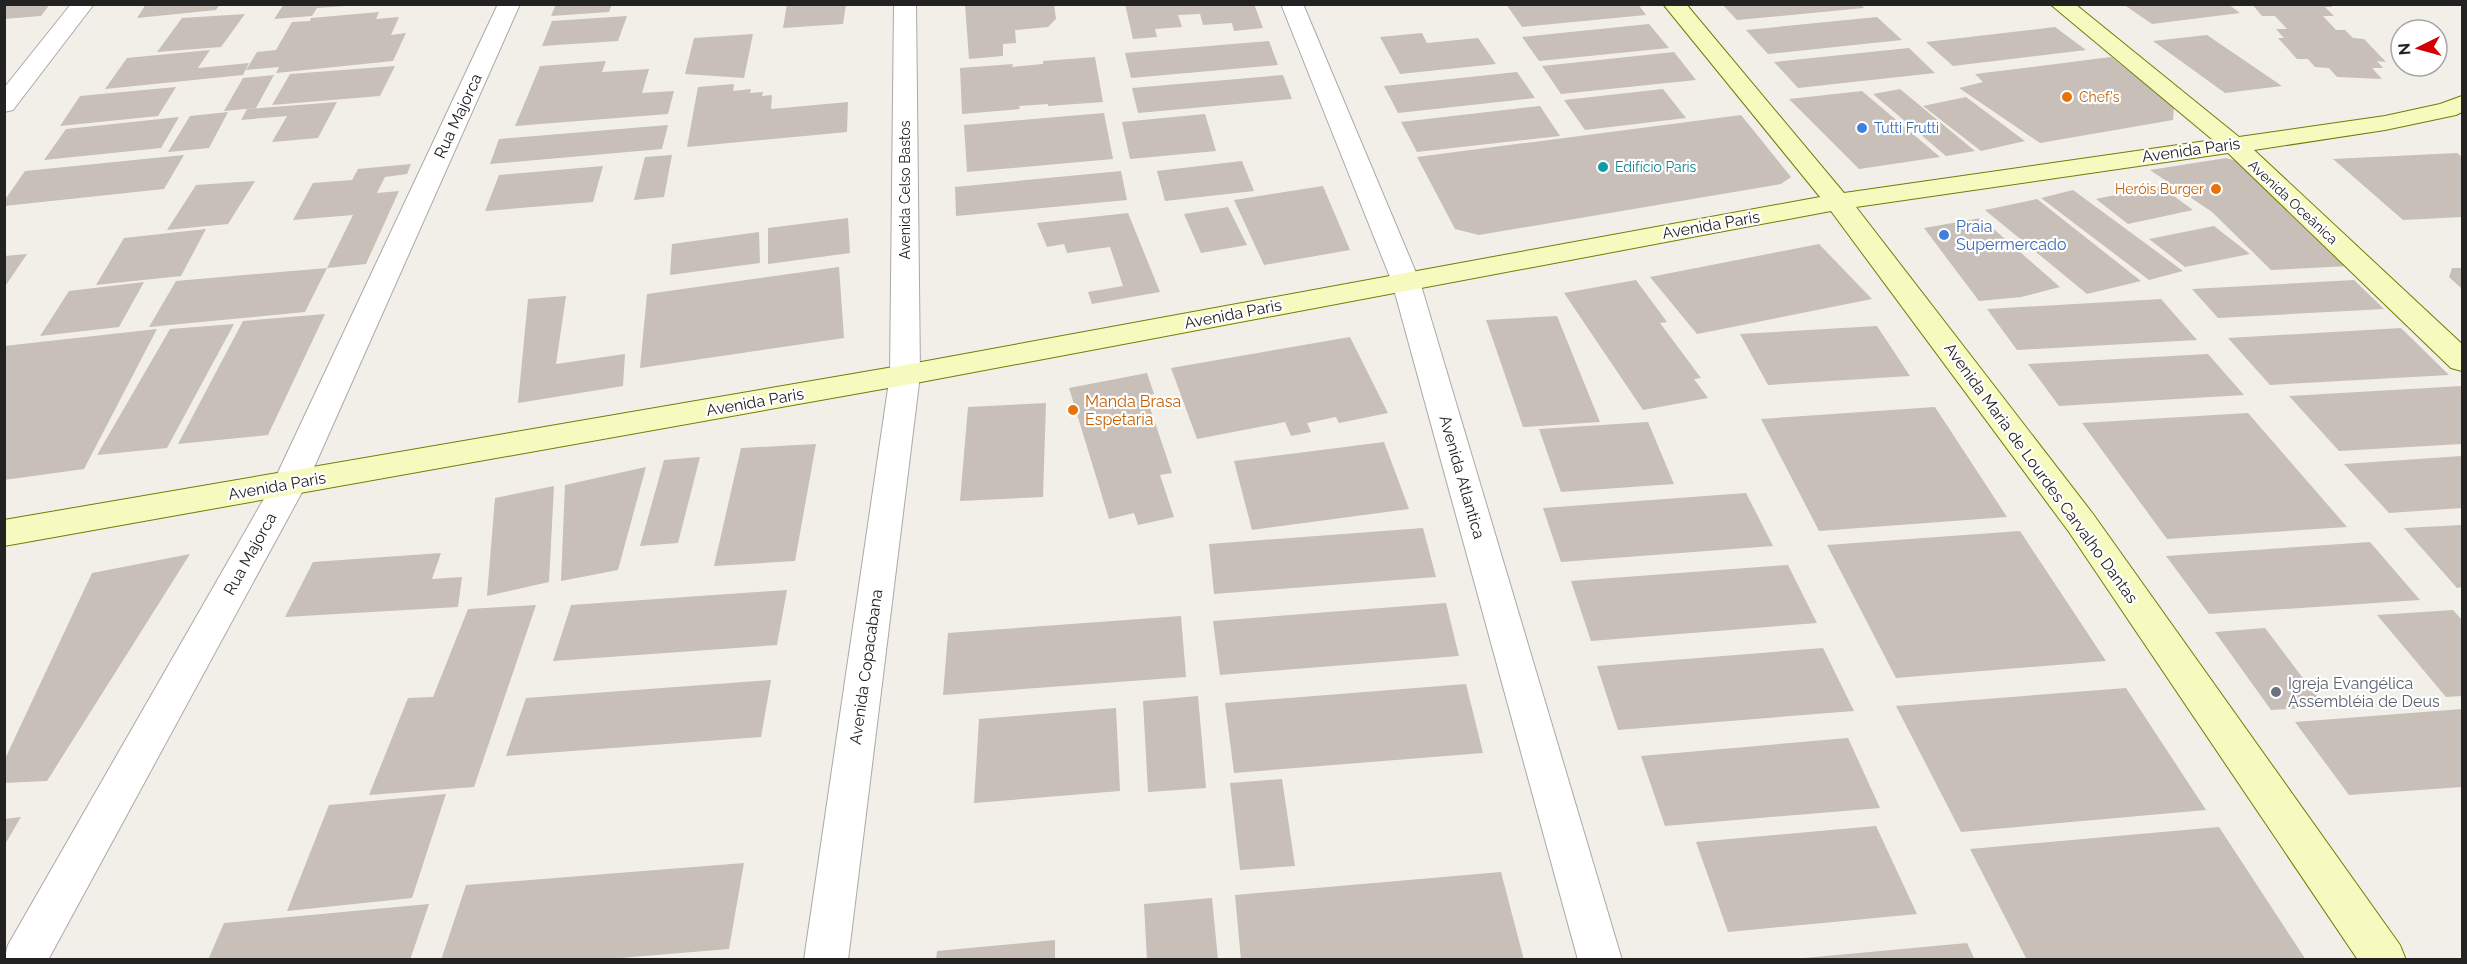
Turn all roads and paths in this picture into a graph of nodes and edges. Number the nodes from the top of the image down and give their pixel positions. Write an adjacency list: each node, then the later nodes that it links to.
1 (84, 4): 8 (street)
2 (509, 4): 14 (street, Rua Majorca)
3 (904, 4): 13 (street, Avenida Celso Bastos)
4 (1292, 4): 11 (street, Avenida Atlantica)
5 (1674, 4): 10 (street, Avenida Maria de Lourdes Carvalho Dantas)
6 (2061, 4): 9 (street, Avenida Oceânica)
7 (2463, 103): 9 (street, Avenida Paris)
8 (4, 105)
9 (2233, 144): 10 (street, Avenida Paris); 12 (street, Avenida Oceânica)
10 (1838, 202): 11 (street, Avenida Paris); 19 (street, Avenida Maria de Lourdes Carvalho Dantas)
11 (1406, 282): 13 (street, Avenida Paris); 18 (street, Avenida Atlantica)
12 (2463, 361)
13 (905, 375): 14 (street, Avenida Paris); 17 (street, Avenida Copacabana)
14 (290, 483): 15 (street, Avenida Paris); 16 (street, Rua Majorca)
15 (4, 533)
16 (24, 960)
17 (826, 960)
18 (1600, 960)
19 (2385, 960)

